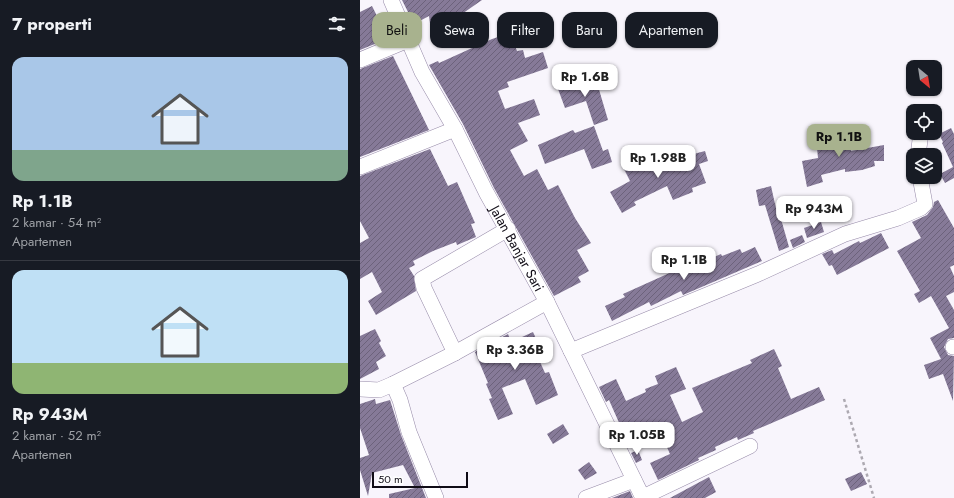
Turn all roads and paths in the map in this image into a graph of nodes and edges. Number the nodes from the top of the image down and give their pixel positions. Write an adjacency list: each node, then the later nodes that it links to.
1 (391, 0): 2 (street, Jalan Banjar Sari)
2 (396, 12)
3 (389, 48): 5 (street)
4 (412, 48): 6 (street, Jalan Banjar Sari)
5 (360, 60)
6 (455, 129): 7 (street); 9 (street, Jalan Banjar Sari)
7 (360, 167)
8 (921, 184): 11 (street)
9 (508, 229): 10 (street, Jalan Banjar Sari); 12 (street)
10 (547, 302): 11 (street, Jalan Banjar Sari); 12 (street)
11 (571, 351): 17 (street, Jalan Banjar Sari)
12 (455, 354): 13 (street)
13 (393, 384): 14 (street); 19 (street)
14 (360, 389)
15 (844, 399): 21 (path)
16 (750, 446): 18 (street)
17 (634, 480): 18 (street, Jalan Banjar Sari); 20 (street)
18 (643, 497)
19 (436, 498)
20 (586, 498)
21 (874, 498)

